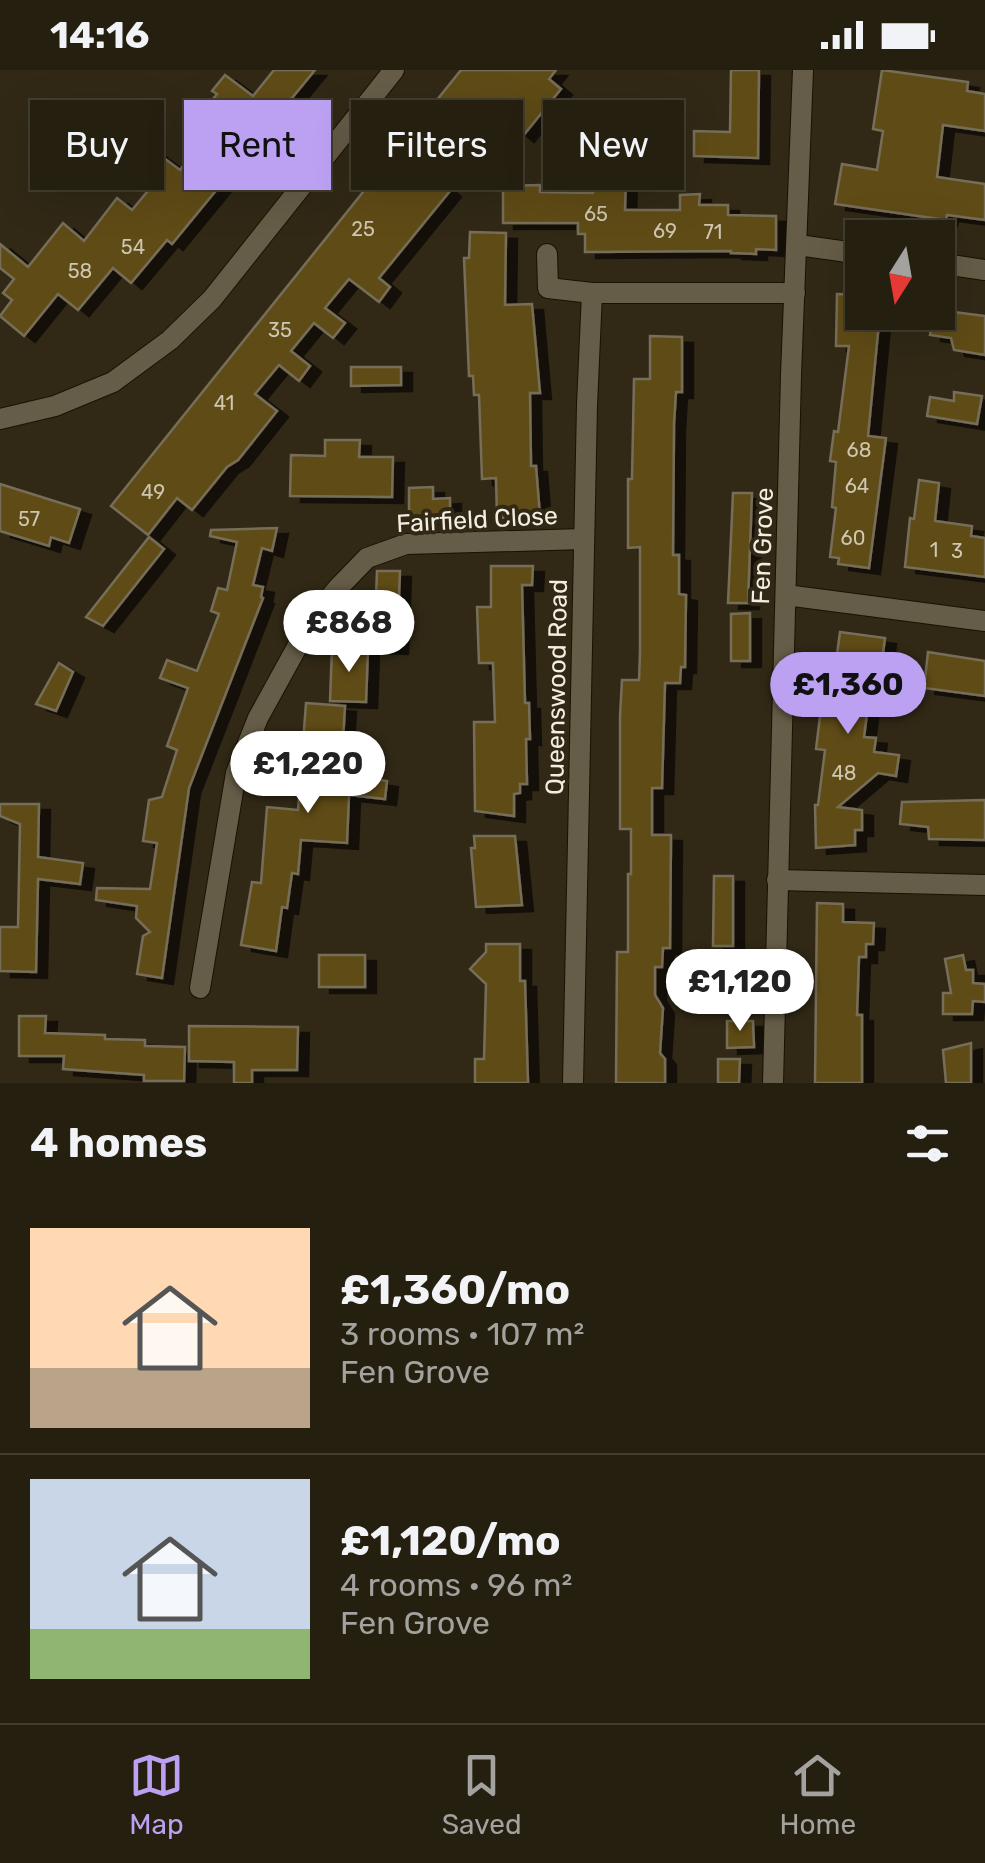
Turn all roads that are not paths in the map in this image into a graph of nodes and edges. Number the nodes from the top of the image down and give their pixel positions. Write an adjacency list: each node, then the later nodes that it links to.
1 (394, 70): 10 (street)
2 (803, 70): 3 (street, Fen Grove)
3 (798, 245): 4 (street); 9 (street, Fen Grove)
4 (845, 252)
5 (548, 254): 8 (street)
6 (955, 266): 7 (street)
7 (985, 270)
8 (592, 293): 9 (street); 11 (street, Queenswood Road)
9 (796, 294): 12 (street, Fen Grove)
10 (0, 419)
11 (584, 538): 16 (street, Fairfield Close); 17 (street, Queenswood Road)
12 (786, 595): 13 (street); 14 (street, Fen Grove)
13 (985, 620)
14 (777, 880): 15 (street); 18 (street, Fen Grove)
15 (985, 884)
16 (200, 988)
17 (573, 1083)
18 (773, 1083)

